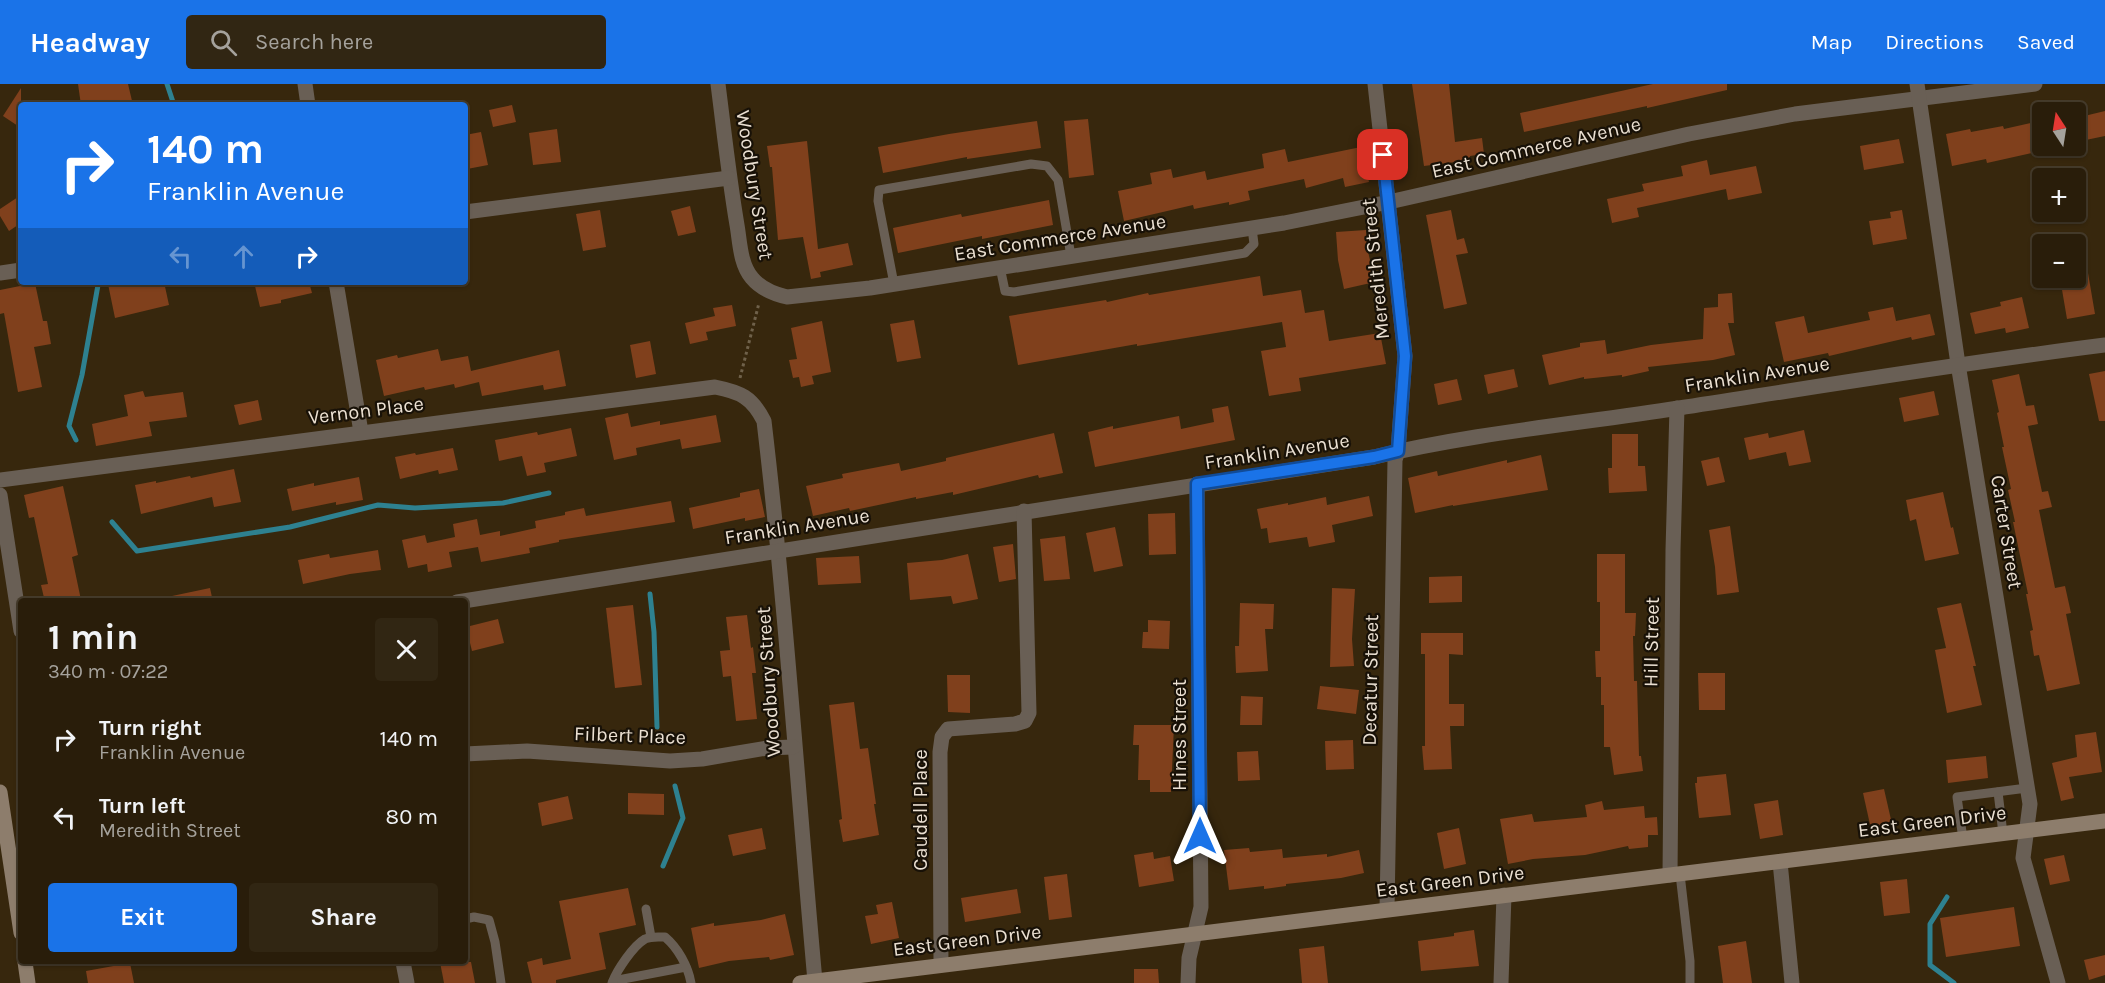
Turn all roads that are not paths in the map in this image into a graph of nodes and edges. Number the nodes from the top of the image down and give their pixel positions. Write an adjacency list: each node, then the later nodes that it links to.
1 (305, 84): 6 (street)
2 (718, 84): 7 (street, Woodbury Street)
3 (1375, 84): 8 (street, Meredith Street)
4 (2035, 84): 5 (street, East Commerce Avenue)
5 (1918, 91): 8 (street, East Commerce Avenue); 19 (street, Carter Street)
6 (308, 102)
7 (729, 178): 9 (street); 17 (street, Woodbury Street)
8 (1389, 202): 10 (street, East Commerce Avenue); 23 (street, Meredith Street)
9 (468, 212)
10 (1252, 228): 11 (street, East Commerce Avenue); 12 (lane)
11 (1071, 256): 12 (street, East Commerce Avenue); 15 (lane)
12 (1000, 267): 15 (street, East Commerce Avenue)
13 (18, 270): 14 (street)
14 (0, 273)
15 (894, 284): 17 (street, East Commerce Avenue)
16 (336, 285): 22 (street)
17 (763, 288)
18 (2105, 345): 19 (street, Franklin Avenue)
19 (1958, 364): 21 (street, Franklin Avenue); 33 (street, Carter Street)
20 (737, 391): 22 (street, Vernon Place); 28 (street, Woodbury Street)
21 (1677, 408): 23 (street, Franklin Avenue); 41 (street, Hill Street)
22 (361, 432): 24 (street, Vernon Place)
23 (1398, 451): 25 (street, Franklin Avenue); 44 (street, Decatur Street)
24 (0, 480)
25 (1197, 484): 27 (street, Franklin Avenue); 47 (street, Hines Street)
26 (0, 495): 30 (street)
27 (1024, 512): 28 (street, Franklin Avenue); 51 (street, Caudell Place)
28 (779, 550): 29 (street, Franklin Avenue); 31 (street, Woodbury Street)
29 (468, 600)
30 (18, 612)
31 (794, 747): 32 (street, Filbert Place); 55 (street, Woodbury Street)
32 (468, 754)
33 (2027, 788): 35 (lane); 37 (street, Carter Street)
34 (0, 792): 45 (main road)
35 (1998, 792): 38 (lane); 39 (lane)
36 (2105, 820): 37 (main road, East Green Drive)
37 (2028, 831): 38 (main road, East Green Drive); 64 (street, Carter Street)
38 (2003, 834): 39 (main road, East Green Drive)
39 (1963, 839): 40 (main road, East Green Drive)
40 (1780, 862): 41 (main road, East Green Drive); 63 (street)
41 (1675, 875): 42 (main road, East Green Drive); 62 (lane)
42 (1504, 895): 44 (main road, East Green Drive); 61 (street)
43 (646, 909): 48 (lane)
44 (1387, 909): 47 (main road, East Green Drive)
45 (18, 913)
46 (468, 918): 58 (lane)
47 (1195, 933): 51 (main road, East Green Drive); 60 (street, Hines Street)
48 (651, 937): 52 (lane); 54 (lane)
49 (25, 964): 56 (main road)
50 (403, 964): 57 (street)
51 (941, 965): 53 (main road, East Green Drive)
52 (686, 967): 54 (lane); 59 (lane)
53 (875, 978): 55 (main road, East Green Drive)
54 (612, 982)
55 (807, 982)
56 (28, 983)
57 (407, 983)
58 (501, 983)
59 (691, 983)
60 (1188, 983)
61 (1501, 983)
62 (1690, 983)
63 (1792, 983)
64 (2058, 983)

